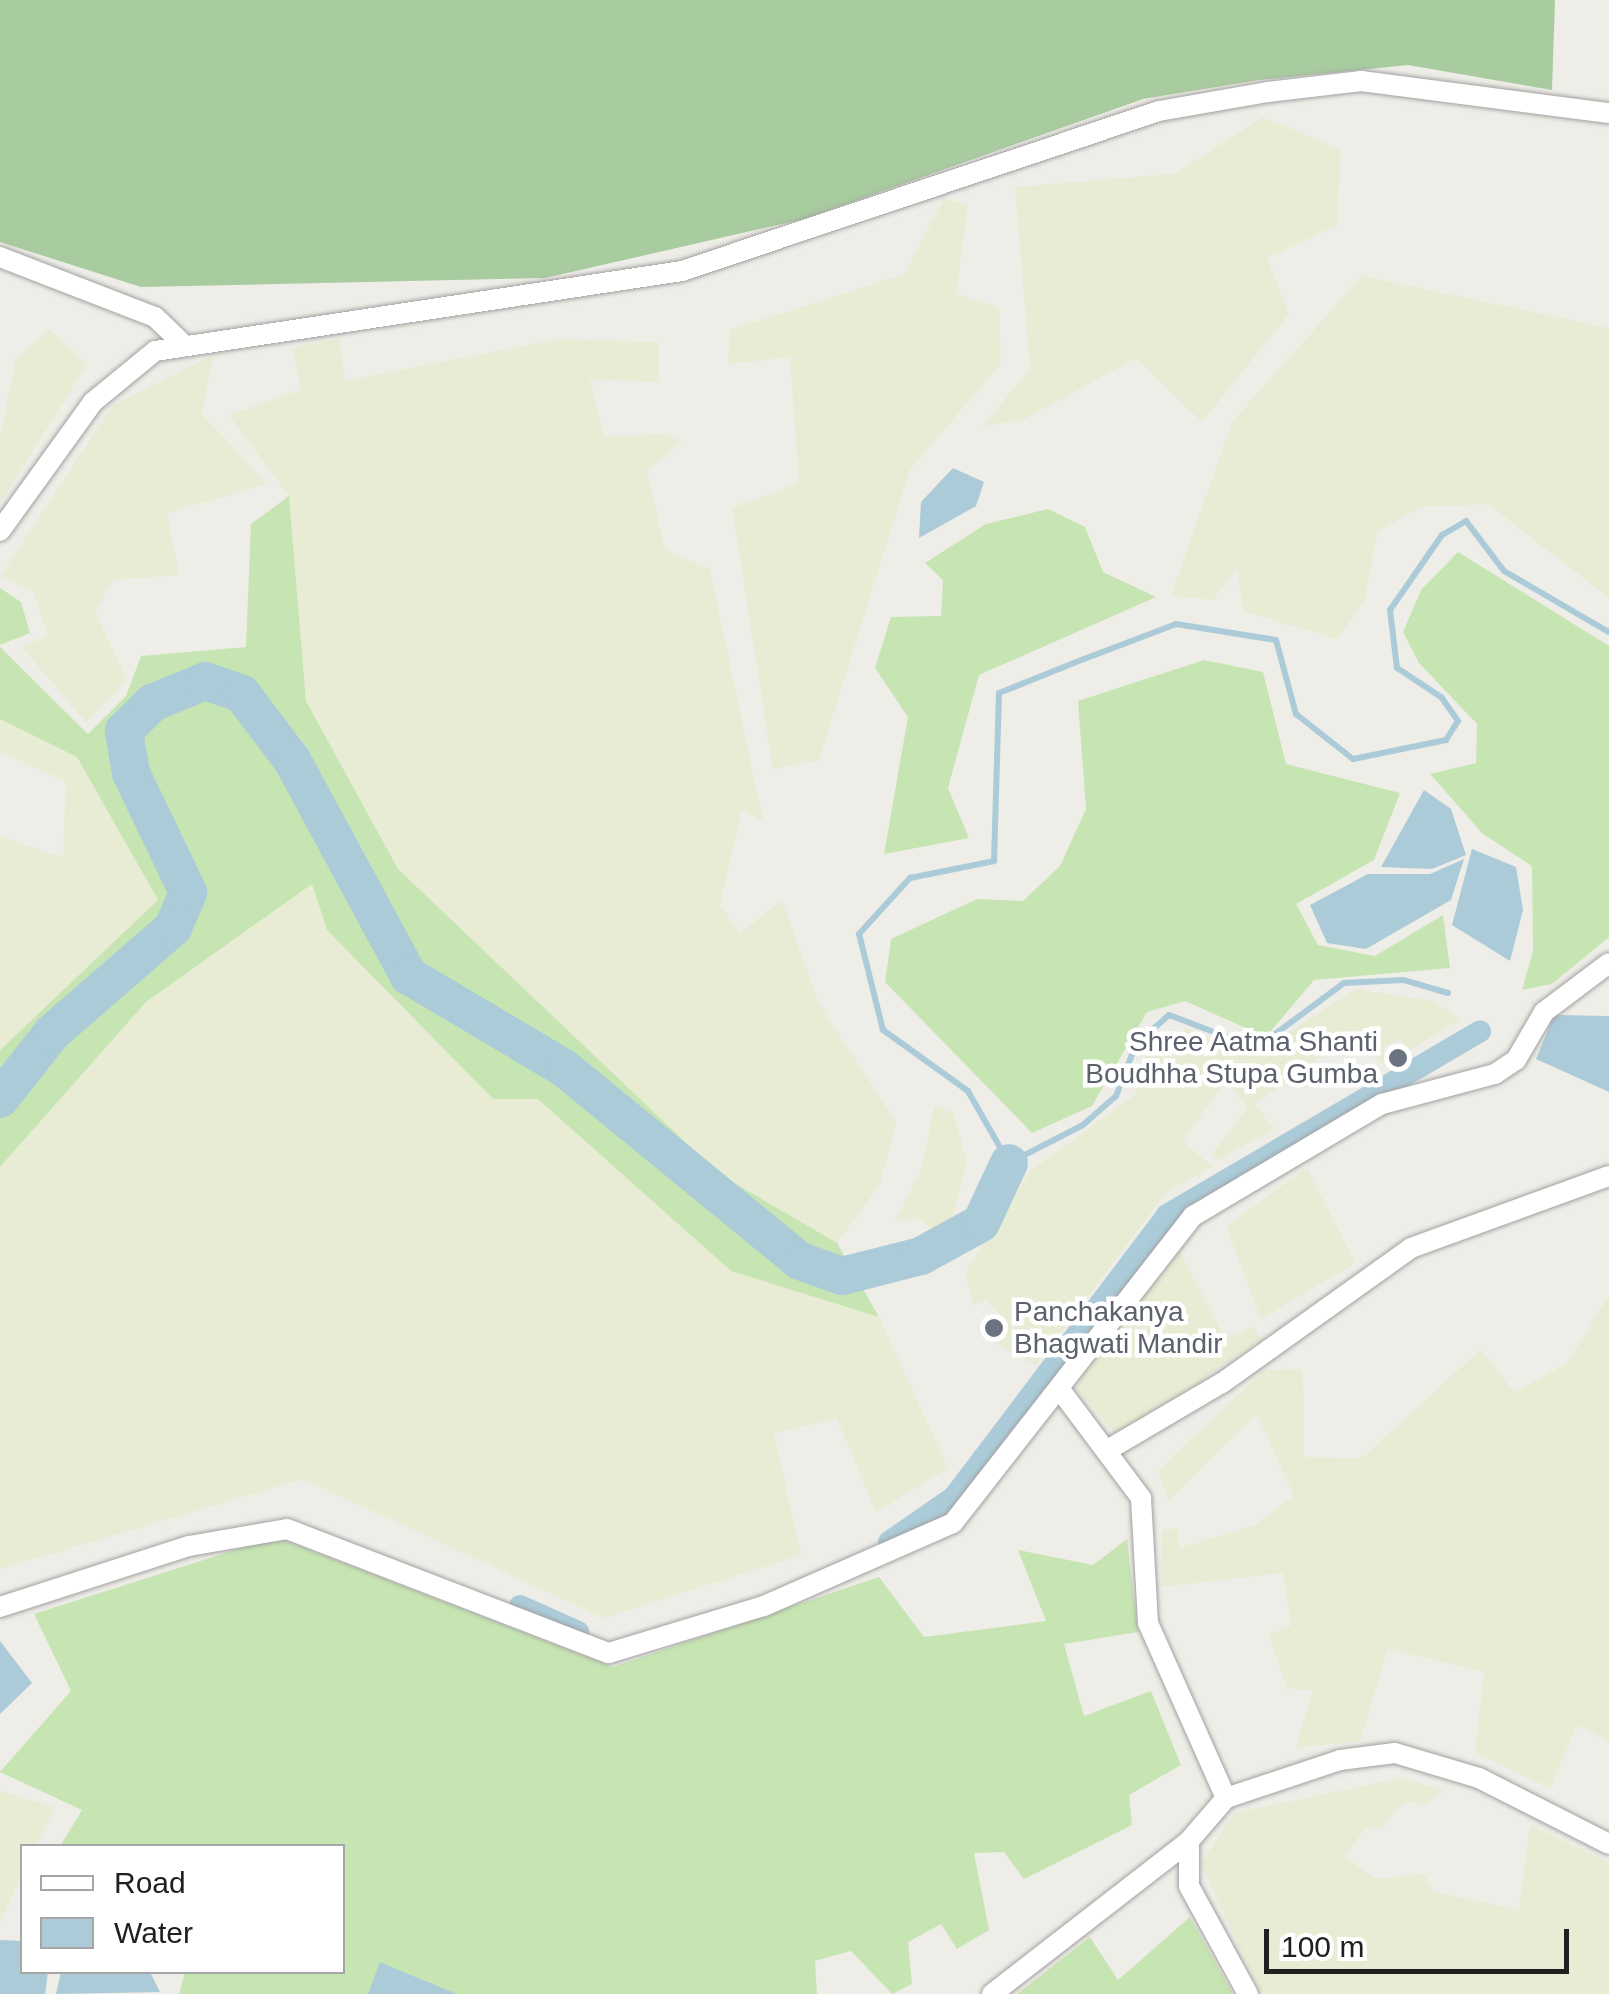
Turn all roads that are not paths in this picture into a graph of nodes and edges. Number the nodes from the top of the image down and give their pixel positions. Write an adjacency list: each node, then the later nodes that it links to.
1 (1609, 113): 3 (street)
2 (0, 257): 3 (street)
3 (184, 345): 4 (street)
4 (0, 532)
5 (1609, 963): 7 (street)
6 (1609, 1176): 8 (street)
7 (1061, 1391): 8 (street); 9 (street)
8 (1111, 1448): 10 (street)
9 (0, 1607)
10 (1226, 1798): 11 (street); 12 (street)
11 (1189, 1841): 13 (street); 14 (street)
12 (1609, 1844)
13 (992, 1994)
14 (1248, 1994)

